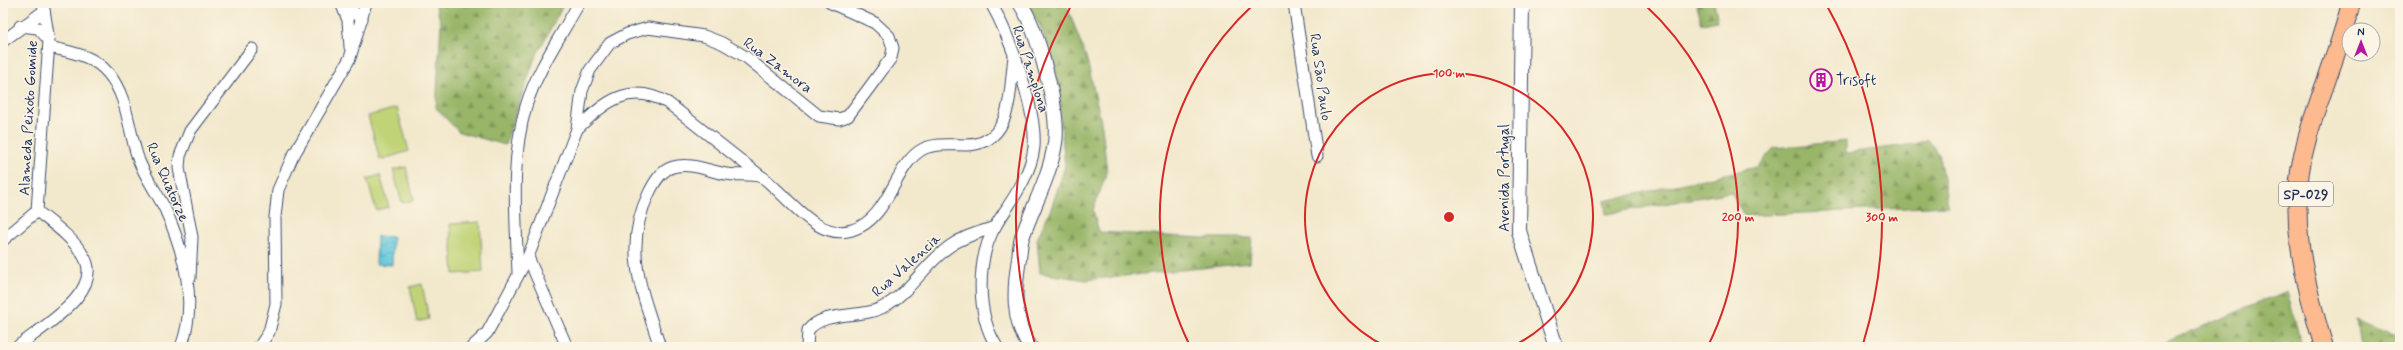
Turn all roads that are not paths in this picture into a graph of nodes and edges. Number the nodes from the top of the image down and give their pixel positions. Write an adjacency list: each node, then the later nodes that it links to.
1 (342, 3): 12 (street)
2 (366, 3): 13 (street)
3 (579, 3): 29 (street)
4 (831, 3): 22 (street, Rua Zamora)
5 (991, 3): 19 (street, Rua Pamplona)
6 (1020, 3): 39 (street)
7 (1294, 3): 23 (street, Rua São Paulo)
8 (1522, 3): 40 (street, Avenida Portugal)
9 (2351, 3): 41 (highway, SP-029)
10 (2362, 3): 14 (highway)
11 (43, 7): 15 (street); 17 (street, Alameda Peixoto Gomide)
12 (352, 11): 13 (street); 20 (street)
13 (362, 19): 20 (street)
14 (2356, 22)
15 (20, 26): 16 (street); 17 (street)
16 (3, 41)
17 (49, 44): 25 (street, Alameda Peixoto Gomide); 30 (street, Rua Quatorze)
18 (252, 49): 30 (street)
19 (1014, 57): 24 (street); 26 (street, Rua Pamplona)
20 (350, 58): 33 (street)
21 (2343, 62): 42 (highway, SP-029)
22 (577, 130): 24 (street); 28 (street, Rua Zamora)
23 (1317, 156)
24 (762, 177): 36 (street)
25 (37, 211): 27 (street); 31 (street)
26 (995, 227): 37 (street, Rua Valencia); 38 (street, Rua Pamplona)
27 (3, 240)
28 (528, 257): 29 (street, Rua Zamora); 35 (street)
29 (518, 273): 34 (street, Rua Zamora)
30 (189, 285): 32 (street, Rua Quatorze)
31 (17, 347)
32 (181, 347)
33 (259, 347)
34 (472, 347)
35 (567, 347)
36 (660, 347)
37 (808, 347)
38 (997, 347)
39 (1030, 347)
40 (1556, 347)
41 (2324, 347)
42 (2335, 347)

